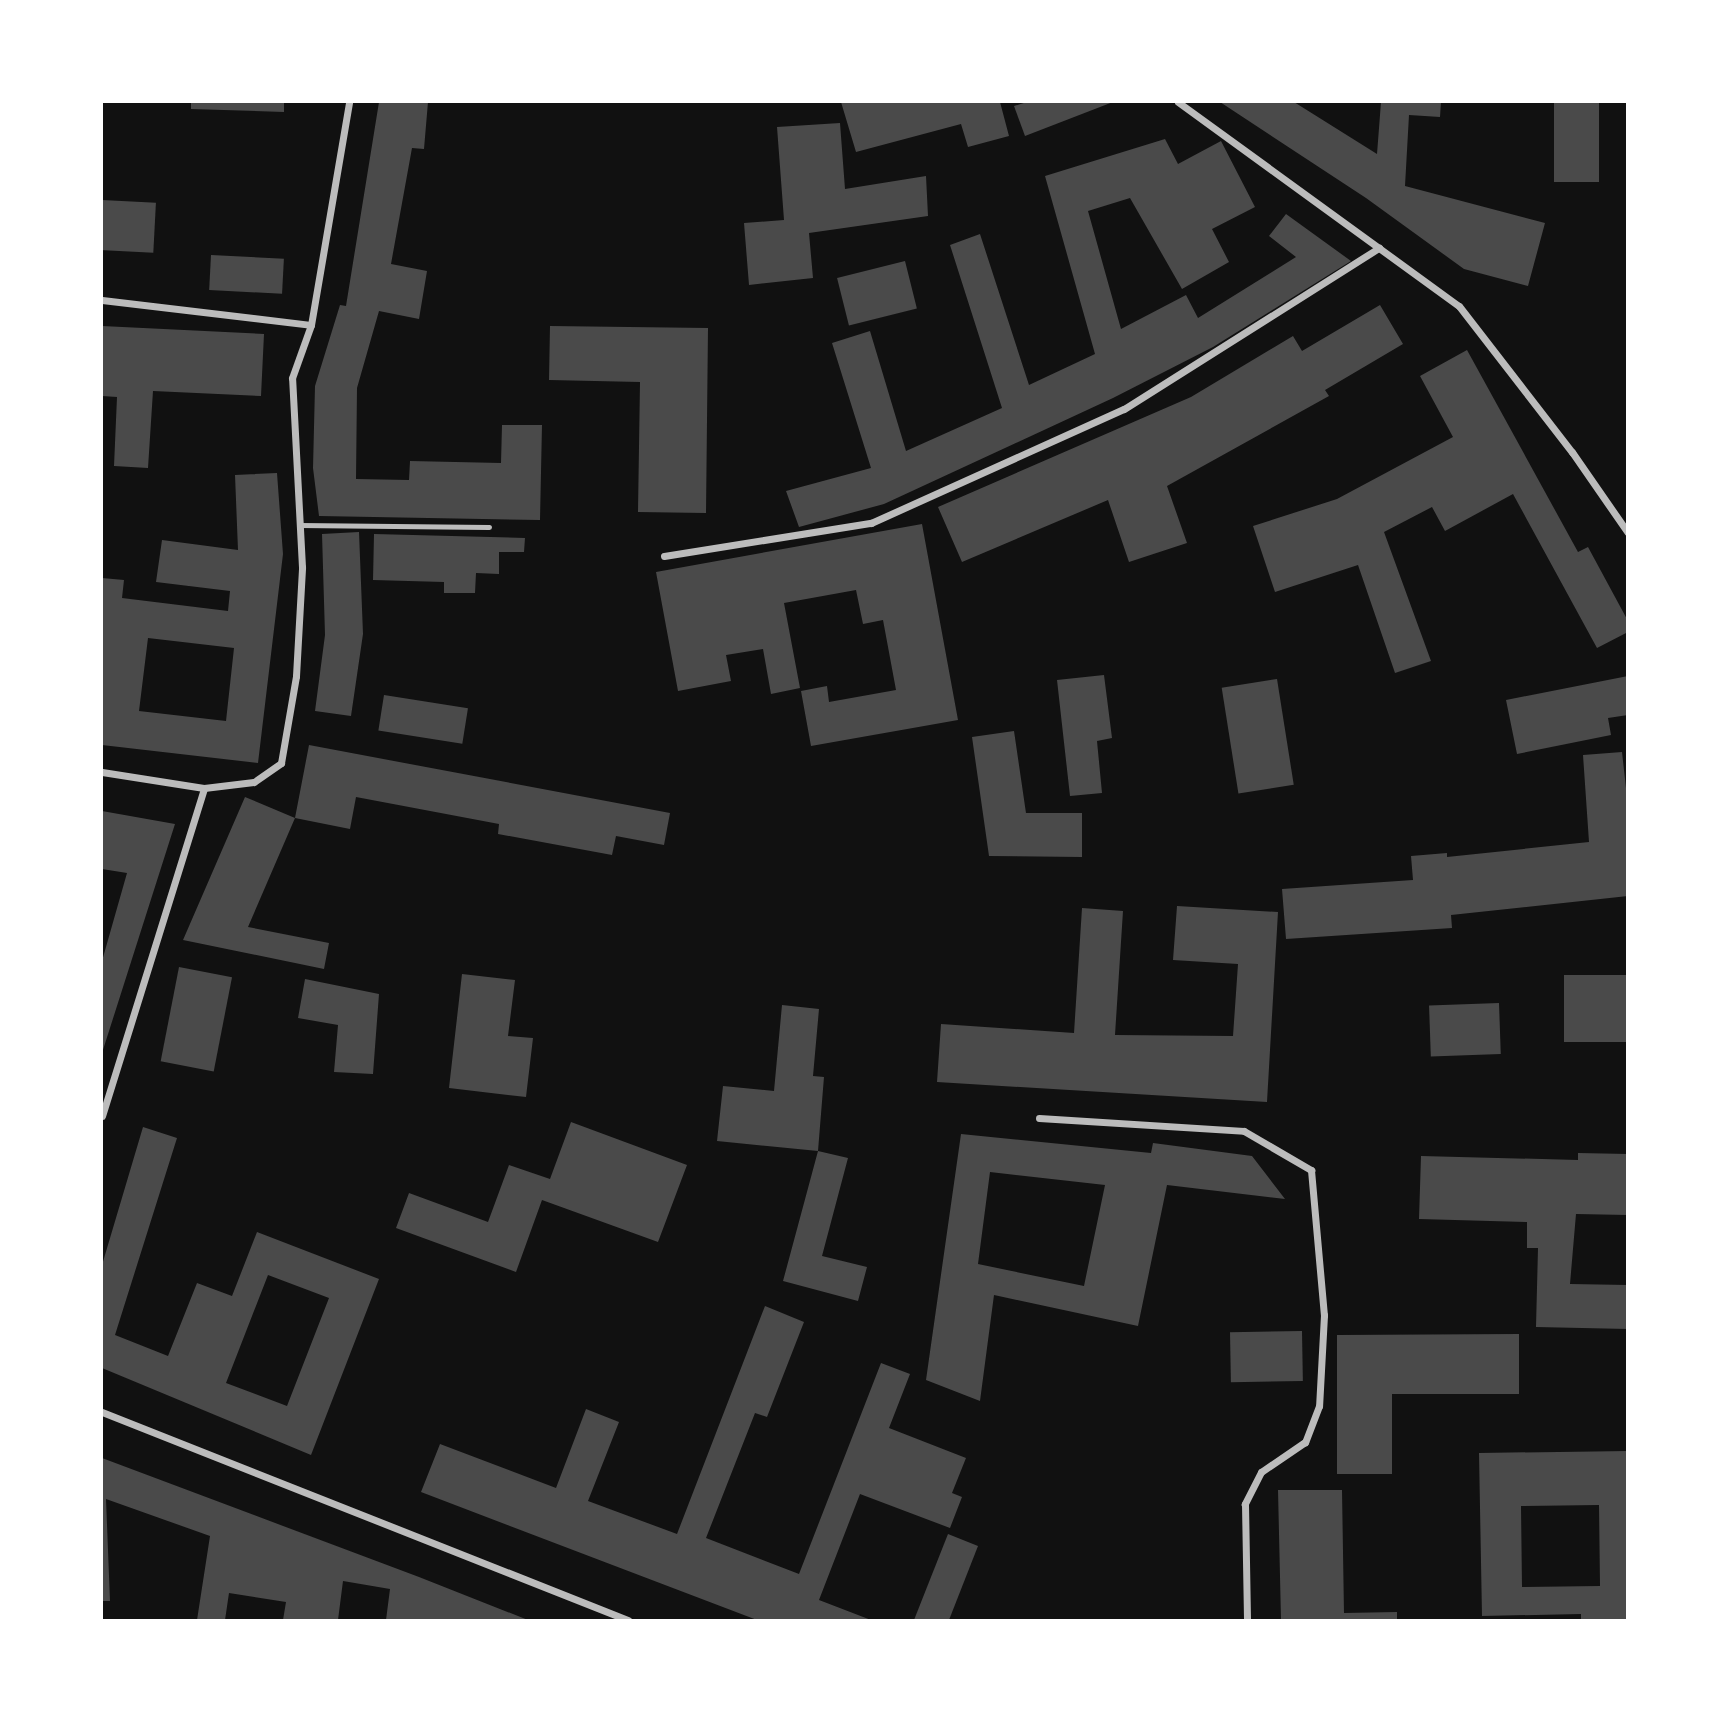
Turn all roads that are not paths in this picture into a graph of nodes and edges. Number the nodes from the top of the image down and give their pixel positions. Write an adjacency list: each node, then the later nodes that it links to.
1 (349, 102): 5 (street)
2 (1178, 102): 3 (street)
3 (1379, 248): 8 (street); 9 (street)
4 (102, 300): 5 (street)
5 (311, 325): 6 (street)
6 (299, 525): 7 (lane); 11 (street)
7 (489, 527)
8 (1628, 533)
9 (664, 556)
10 (102, 772): 11 (street)
11 (204, 788): 12 (street)
12 (102, 1116)
13 (1039, 1118): 16 (street)
14 (102, 1412): 15 (street)
15 (628, 1620)
16 (1247, 1620)

